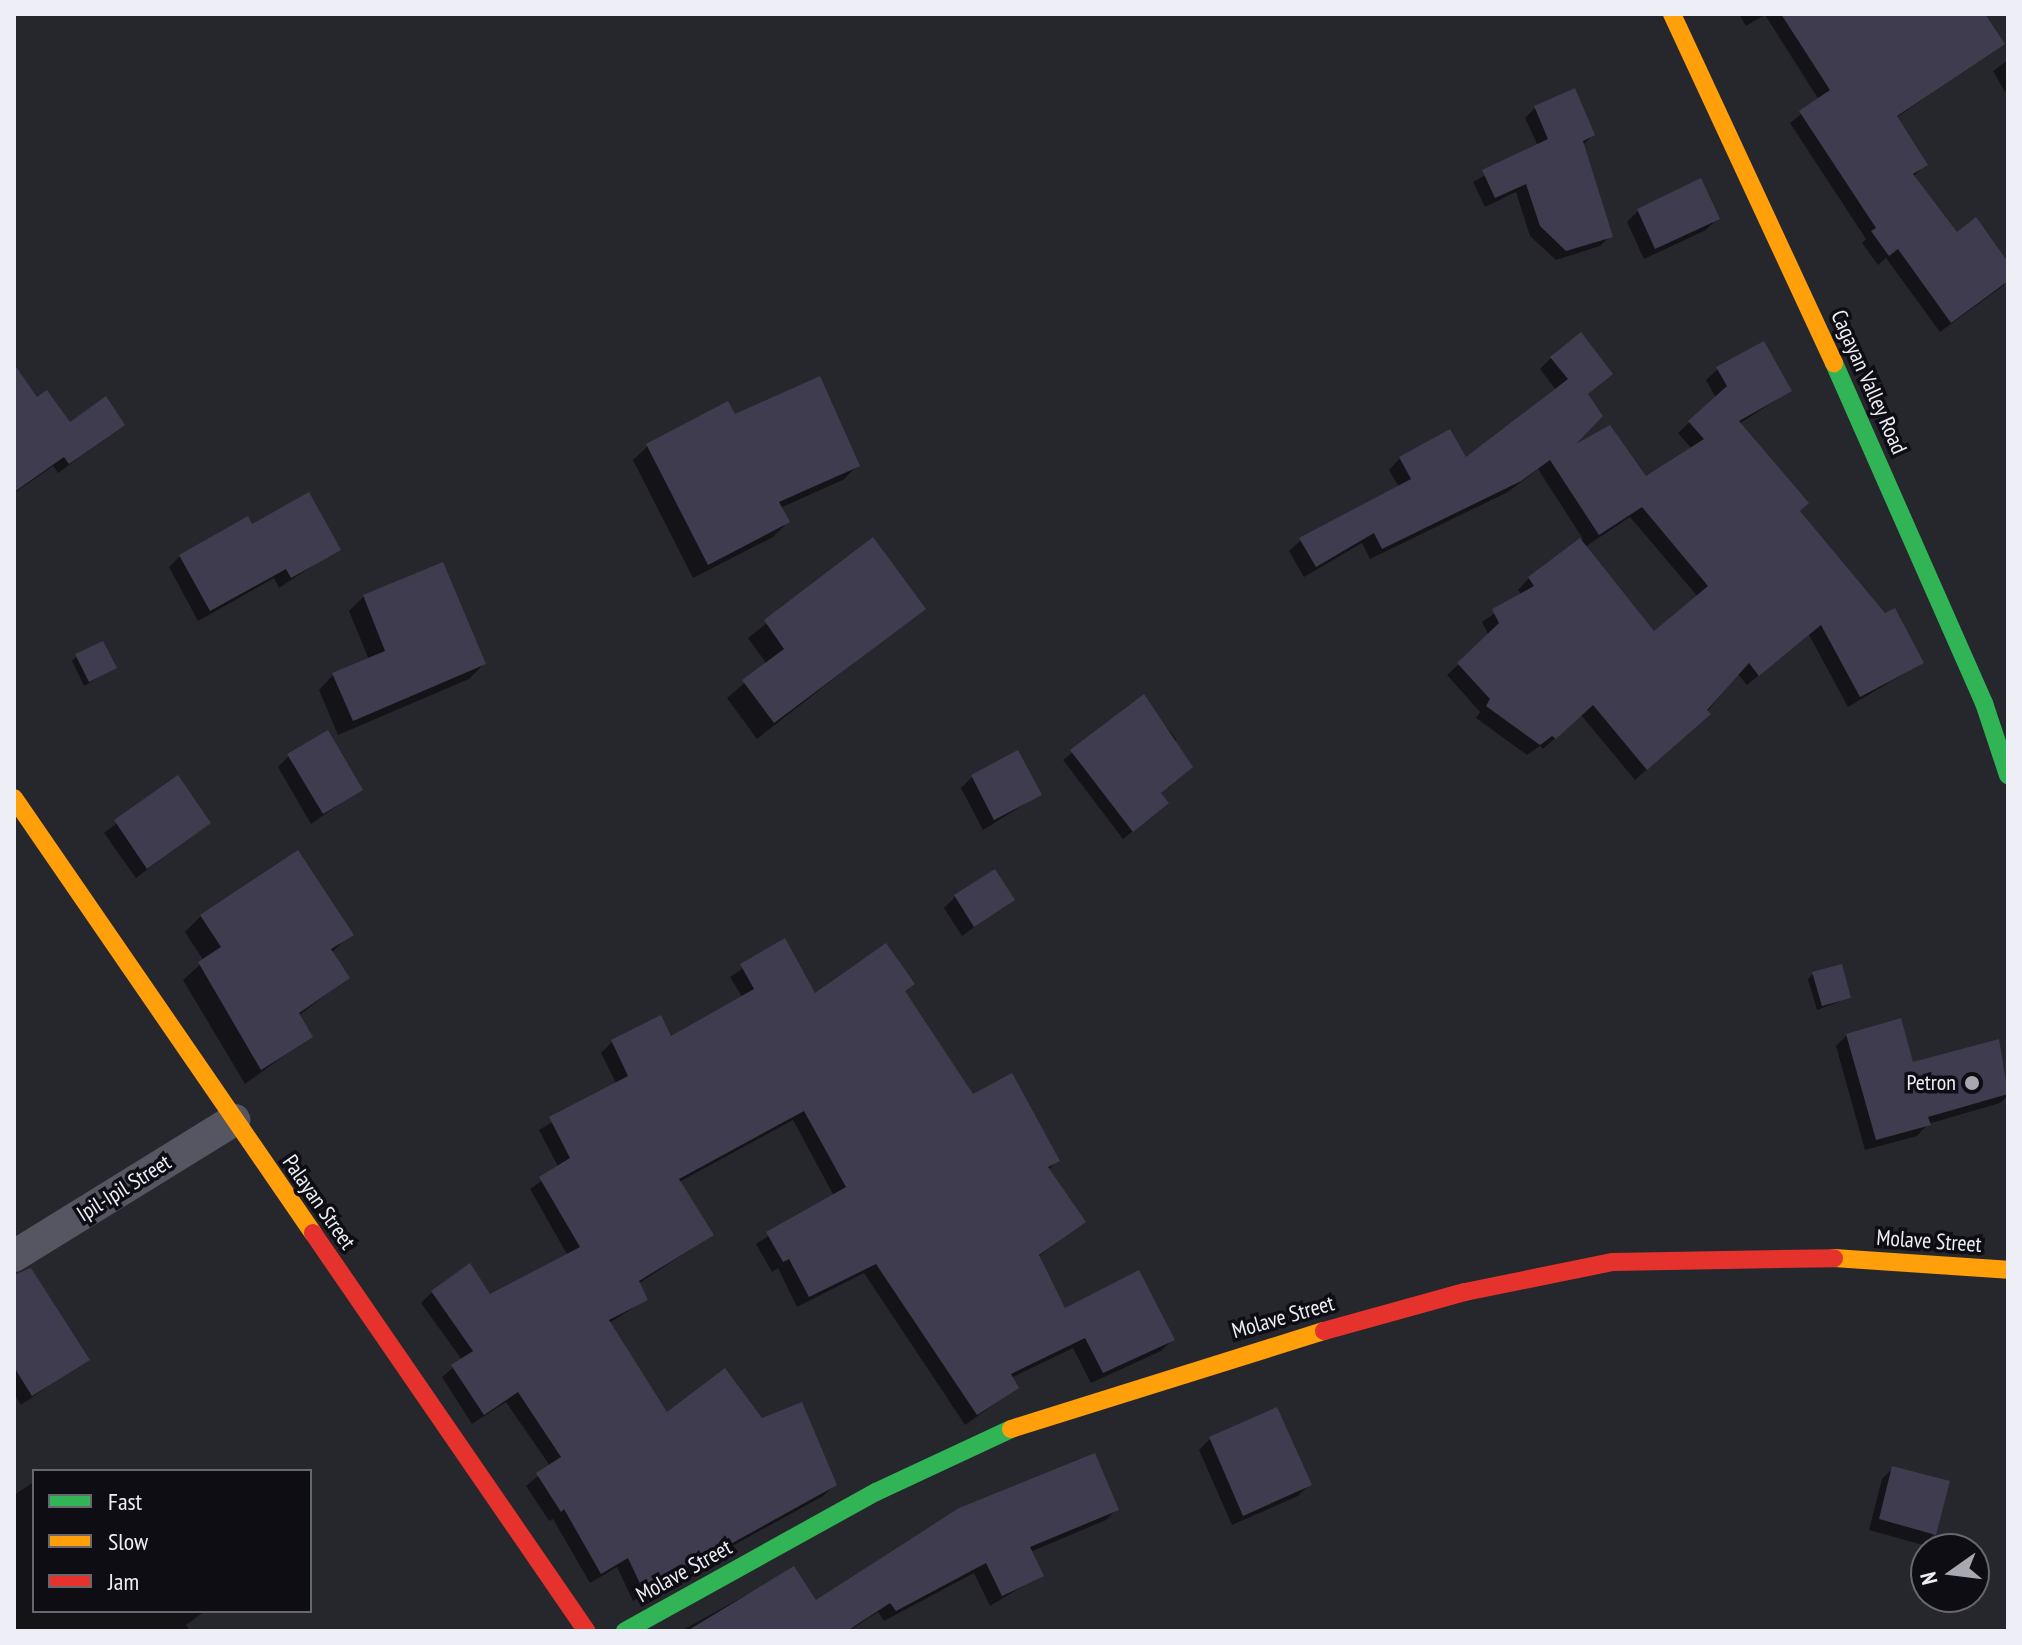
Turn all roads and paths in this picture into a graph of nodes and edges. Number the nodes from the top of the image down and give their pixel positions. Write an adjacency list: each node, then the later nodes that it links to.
1 (1672, 14): 2 (street, Cagayan Valley Road)
2 (2008, 775)
3 (14, 798): 4 (street, Palayan Street)
4 (234, 1120): 5 (street, Ipil-Ipil Street); 7 (street, Palayan Street)
5 (14, 1256)
6 (2008, 1270): 8 (street, Molave Street)
7 (587, 1631)
8 (625, 1631)

